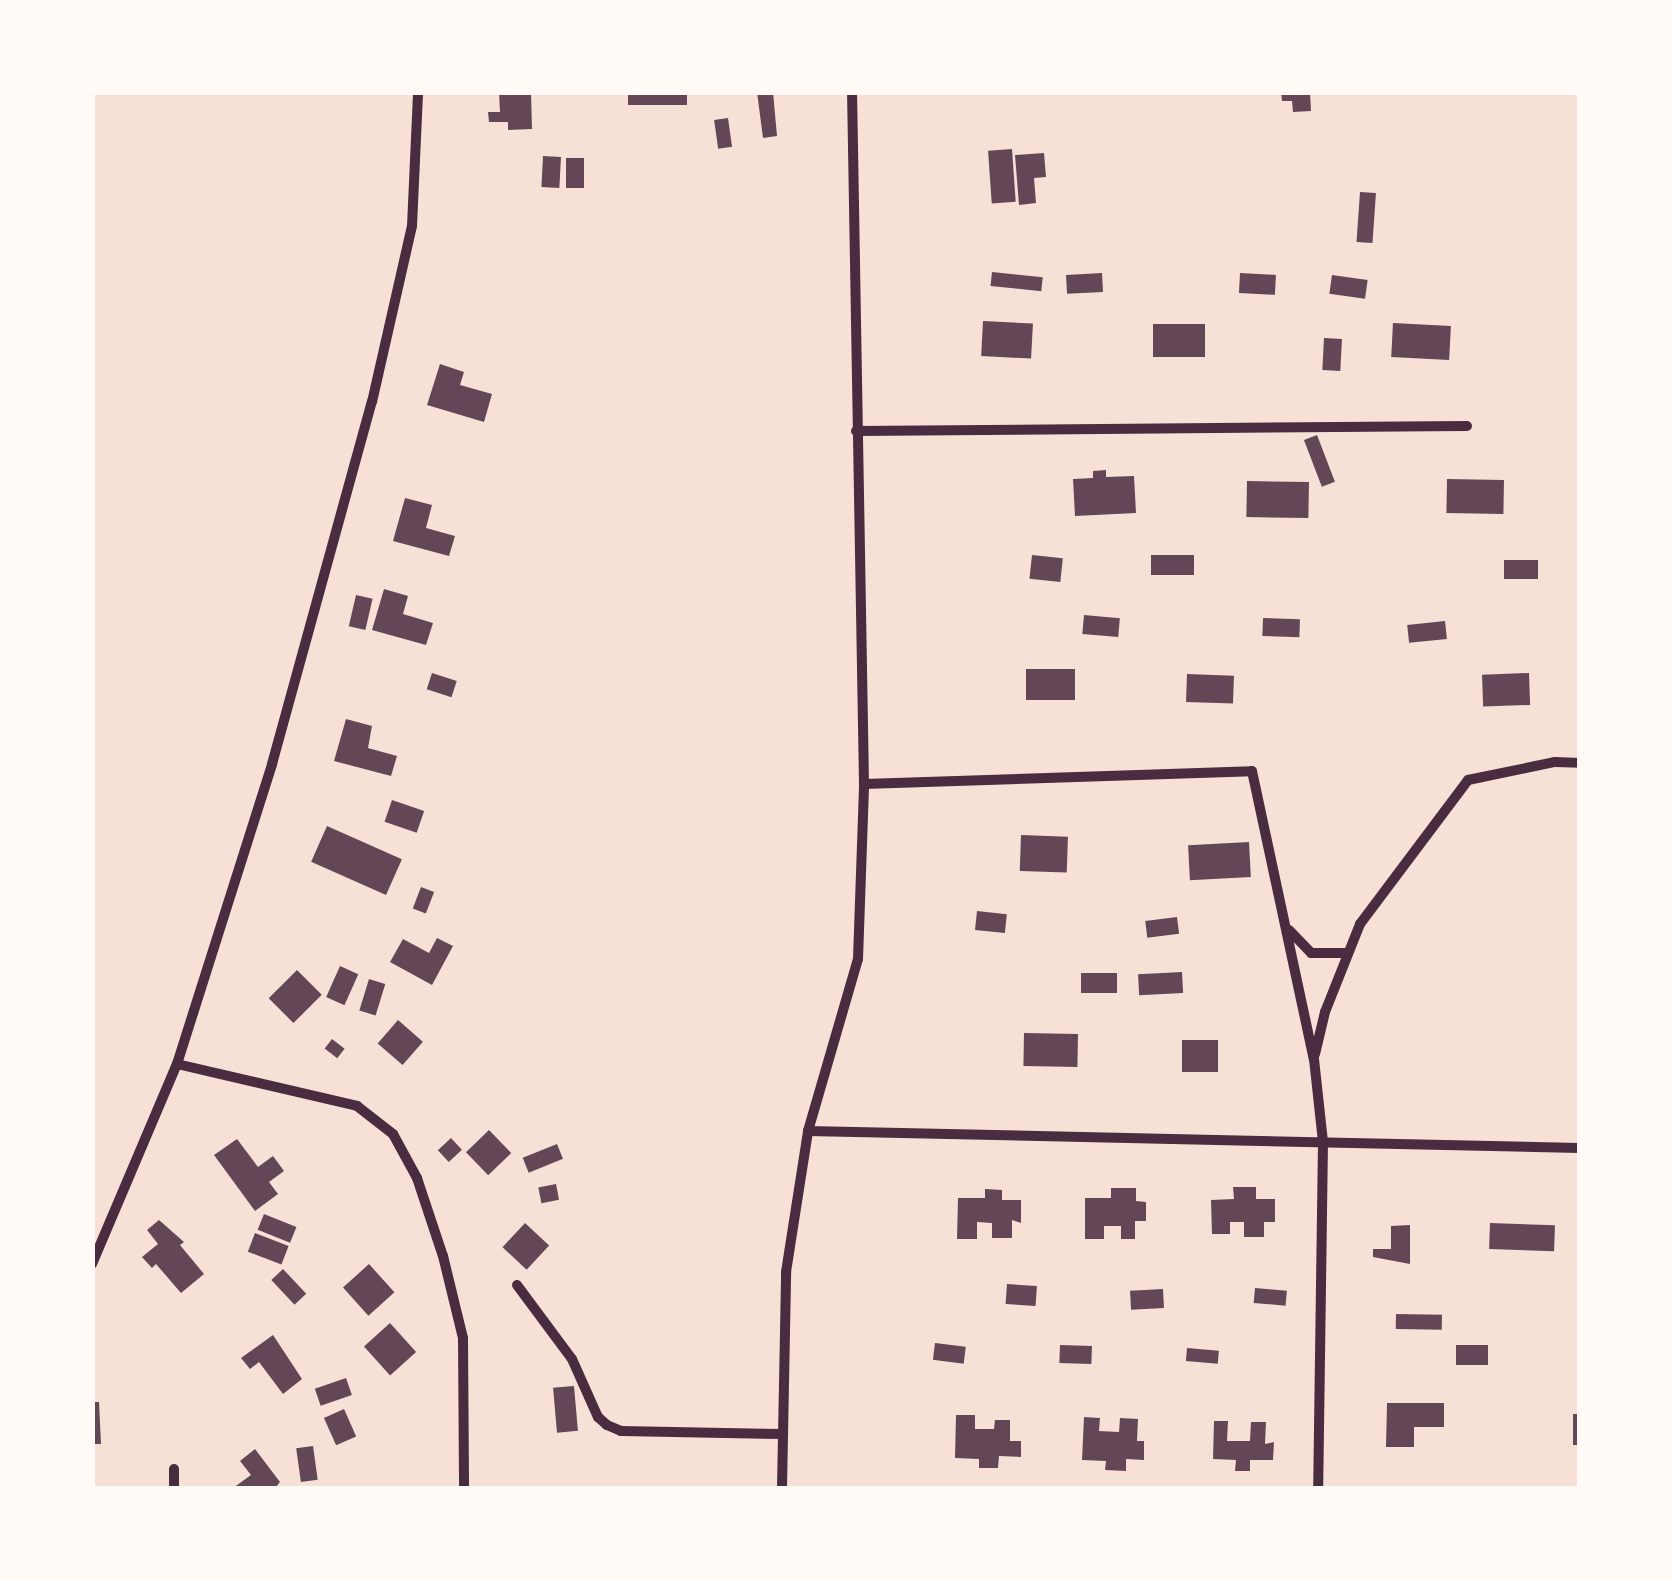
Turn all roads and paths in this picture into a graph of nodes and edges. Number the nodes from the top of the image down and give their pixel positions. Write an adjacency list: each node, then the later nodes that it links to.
1 (418, 92): 10 (street)
2 (852, 92): 4 (street)
3 (1467, 426): 4 (street)
4 (856, 431): 6 (street)
5 (1580, 763): 8 (street)
6 (864, 784): 7 (street); 11 (street)
7 (1288, 929): 8 (street); 9 (street)
8 (1348, 953): 9 (street)
9 (1314, 1060): 12 (street)
10 (177, 1064): 14 (street); 19 (street)
11 (808, 1130): 12 (street); 16 (street)
12 (1323, 1142): 13 (street); 21 (street)
13 (1580, 1148)
14 (92, 1264)
15 (517, 1285): 16 (street)
16 (782, 1434): 20 (street)
17 (174, 1469): 18 (street)
18 (174, 1488)
19 (464, 1488)
20 (782, 1488)
21 (1318, 1488)

